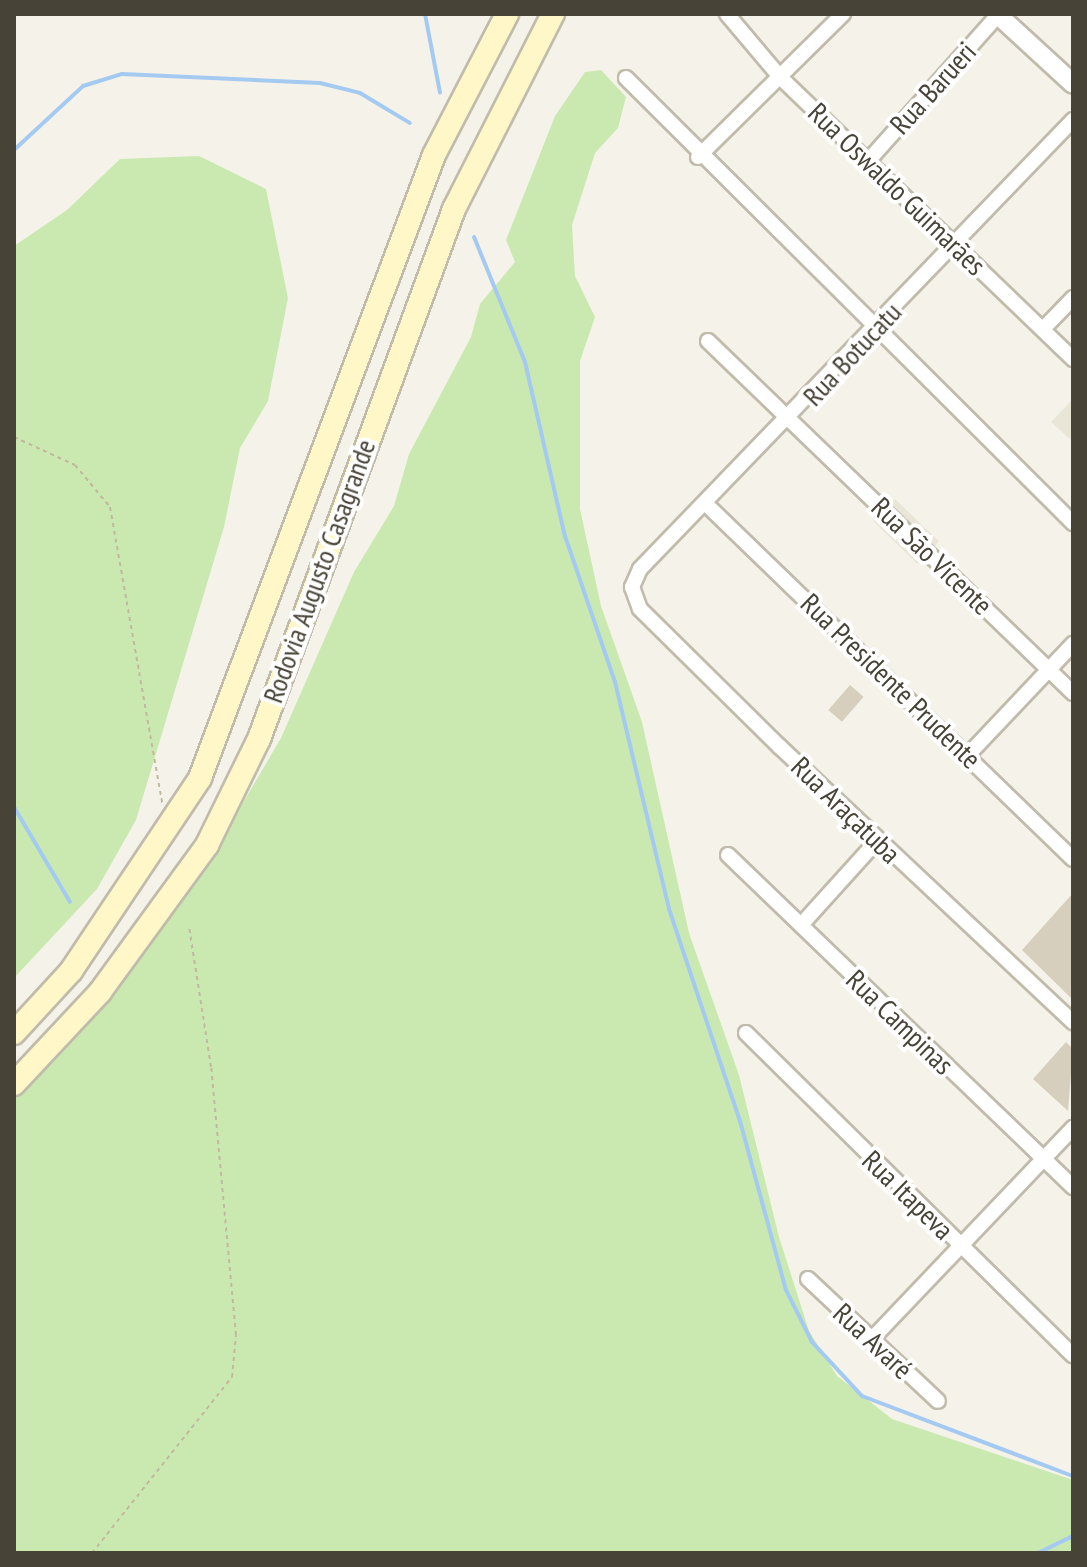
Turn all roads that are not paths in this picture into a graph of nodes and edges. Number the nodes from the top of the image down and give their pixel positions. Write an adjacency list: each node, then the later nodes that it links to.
1 (507, 14): 31 (main road)
2 (553, 14): 33 (main road, Rodovia Augusto Casagrande)
3 (727, 14): 6 (street, Rua Oswaldo Guimarães)
4 (843, 14): 6 (street)
5 (997, 14): 8 (street); 11 (street, Rua Barueri)
6 (780, 77): 10 (street); 11 (street, Rua Oswaldo Guimarães)
7 (626, 78): 10 (street)
8 (1073, 84)
9 (1073, 120): 12 (street, Rua Botucatu)
10 (698, 157): 15 (street)
11 (868, 161): 12 (street, Rua Oswaldo Guimarães)
12 (955, 244): 14 (street, Rua Oswaldo Guimarães); 15 (street, Rua Botucatu)
13 (1073, 298): 14 (street)
14 (1043, 329): 17 (street, Rua Oswaldo Guimarães)
15 (874, 330): 18 (street, Rua Botucatu); 20 (street)
16 (708, 341): 18 (street, Rua São Vicente)
17 (1073, 359)
18 (791, 419): 19 (street, Rua Botucatu); 23 (street, Rua São Vicente)
19 (707, 505): 21 (street, Rua Botucatu); 25 (street, Rua Presidente Prudente)
20 (1073, 523)
21 (632, 587): 26 (street, Rua Araçatuba)
22 (1073, 644): 23 (street)
23 (1048, 669): 24 (street, Rua São Vicente); 25 (street)
24 (1073, 693)
25 (968, 755): 28 (street, Rua Presidente Prudente)
26 (877, 841): 29 (street); 30 (street, Rua Araçatuba)
27 (728, 855): 29 (street, Rua Campinas)
28 (1073, 859)
29 (801, 925): 35 (street, Rua Campinas)
30 (1073, 1022)
31 (14, 1033)
32 (746, 1033): 37 (street, Rua Itapeva)
33 (14, 1084)
34 (1073, 1128): 35 (street)
35 (1044, 1158): 36 (street, Rua Campinas); 37 (street)
36 (1073, 1187)
37 (961, 1246): 39 (street); 40 (street, Rua Itapeva)
38 (808, 1279): 39 (street, Rua Avaré)
39 (871, 1340): 41 (street, Rua Avaré)
40 (1073, 1355)
41 (938, 1401)

